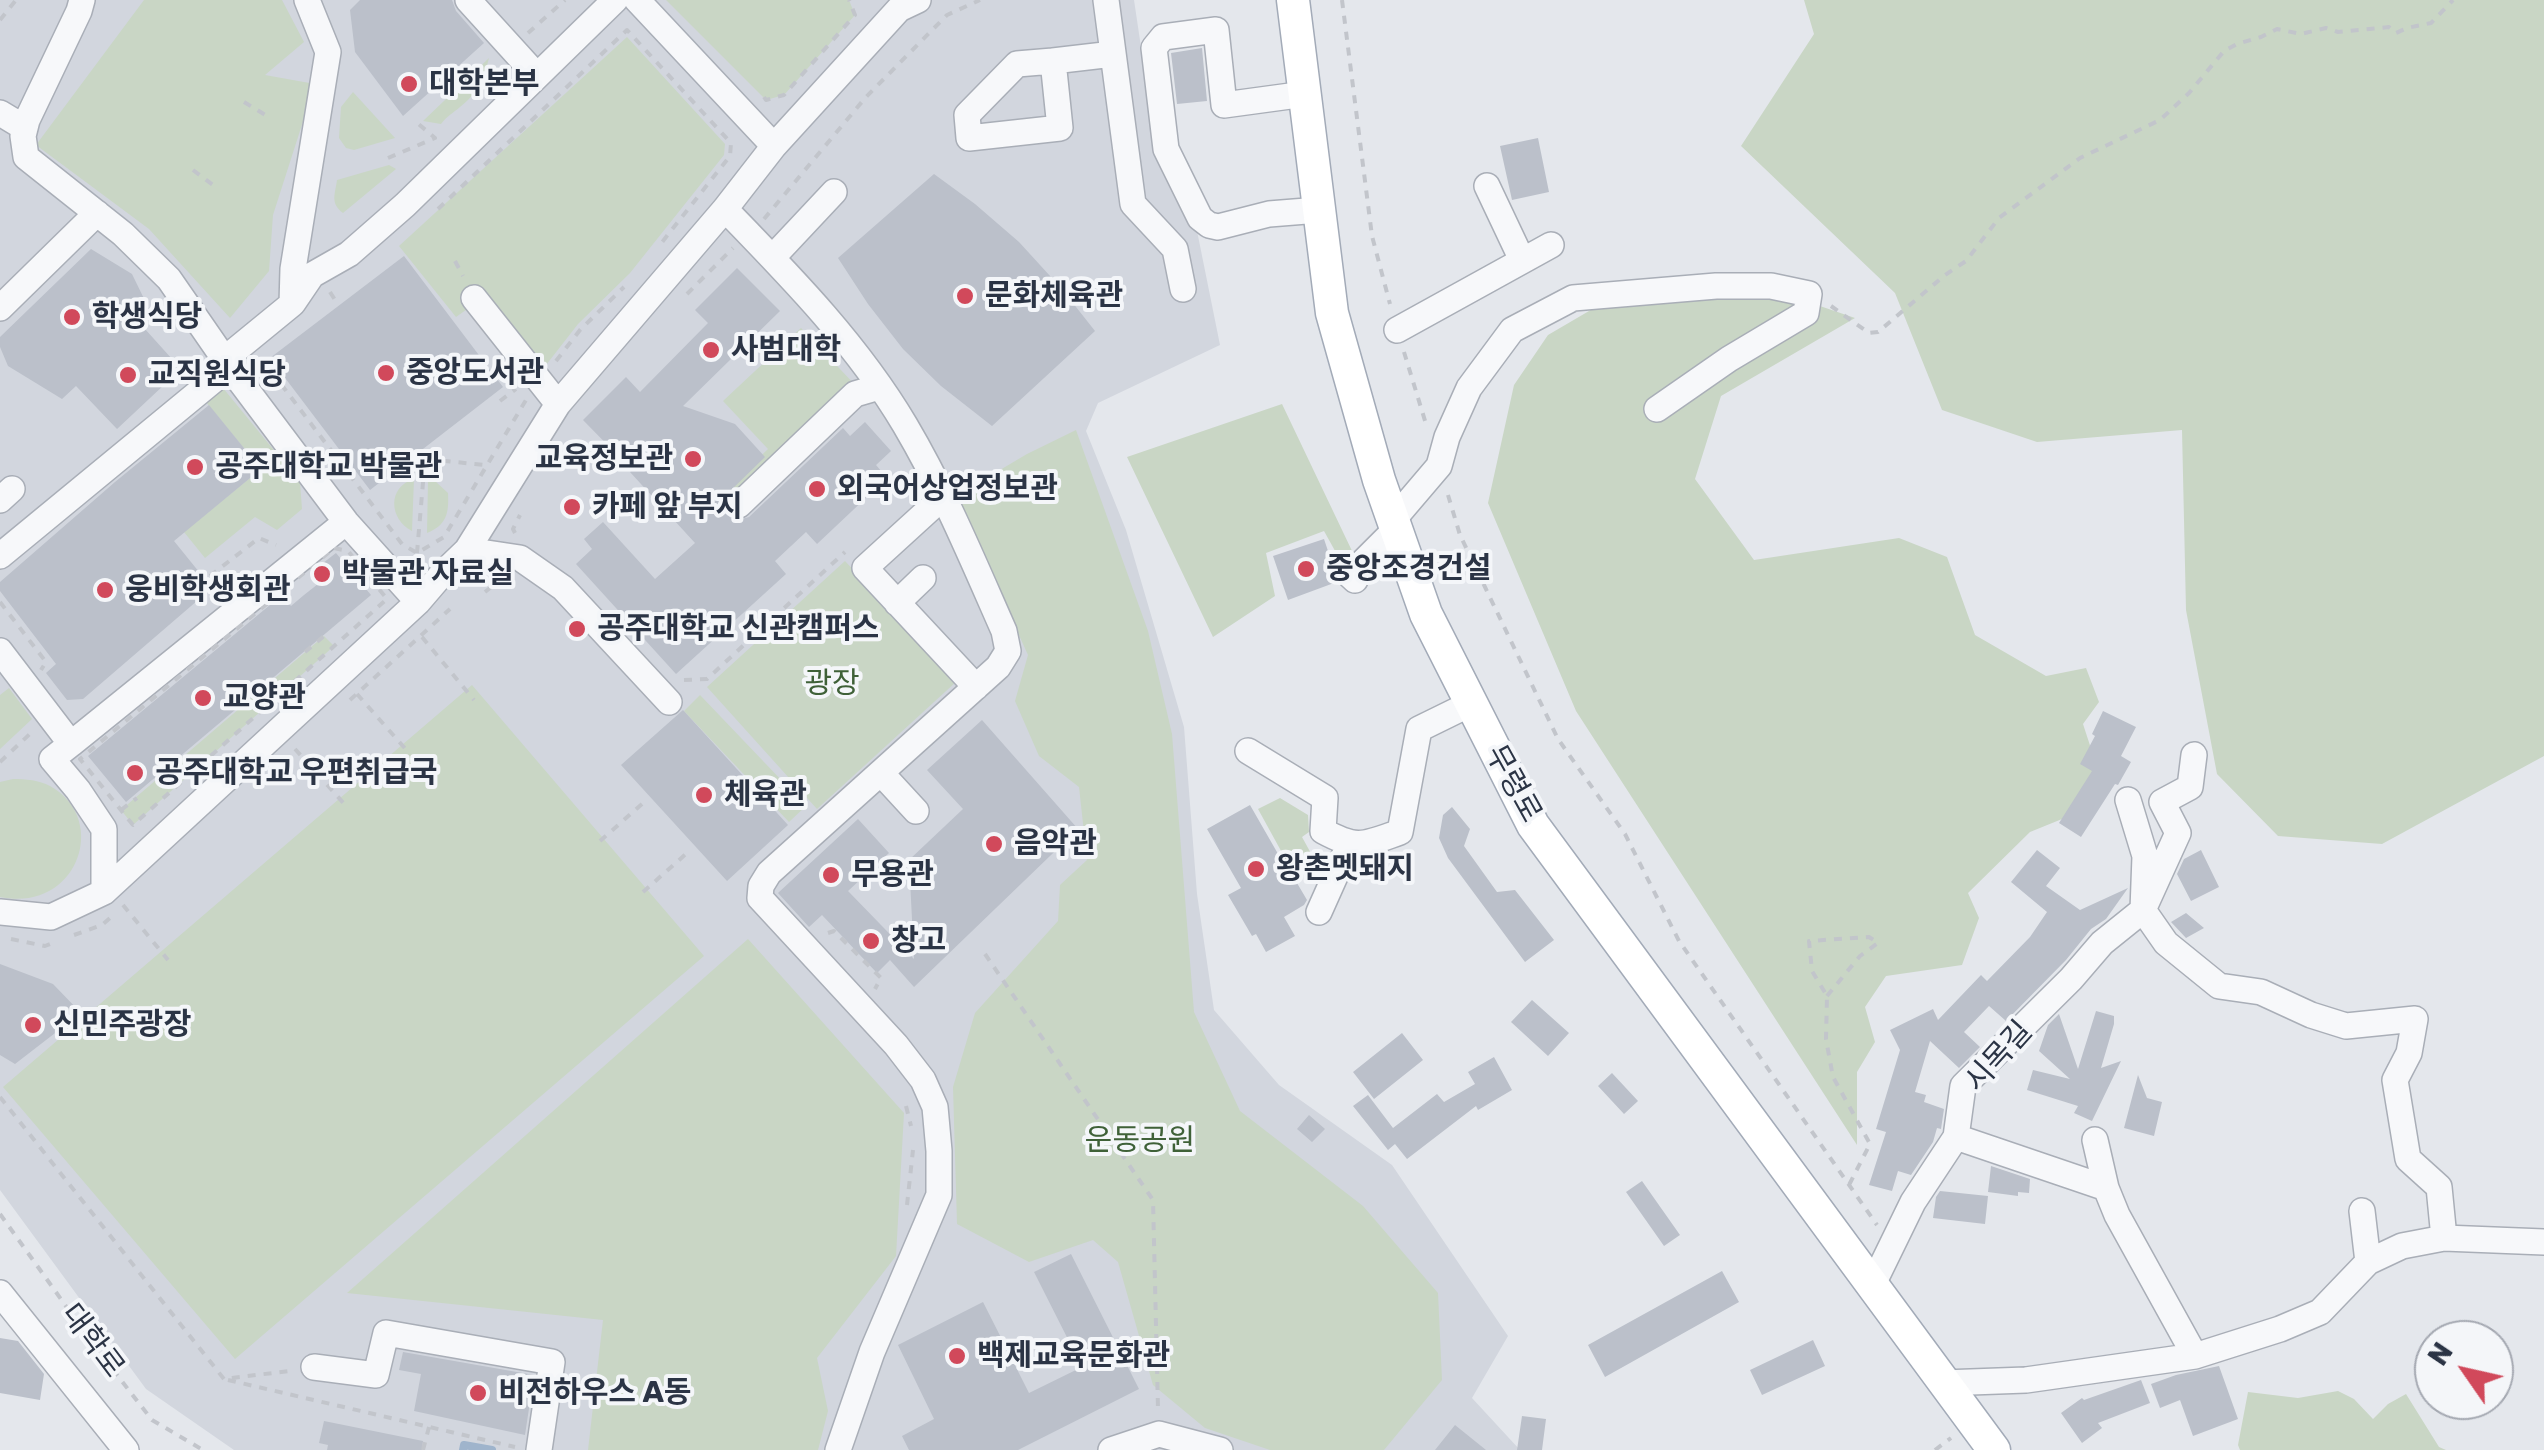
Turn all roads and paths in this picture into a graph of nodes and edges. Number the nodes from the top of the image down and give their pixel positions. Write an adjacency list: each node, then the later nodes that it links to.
1 (16, 0): 15 (path)
2 (82, 0): 26 (street)
3 (468, 0): 19 (street)
4 (564, 0): 16 (path)
5 (615, 0): 19 (street)
6 (637, 0): 27 (street)
7 (849, 0): 21 (path)
8 (980, 0): 37 (path)
9 (1106, 0): 17 (street)
10 (1293, 0): 20 (main road, 무령로)
11 (1342, 0): 50 (path)
12 (2454, 0): 45 (path)
13 (309, 1): 48 (street)
14 (901, 3): 27 (street)
15 (0, 20)
16 (520, 40)
17 (1114, 54): 18 (street); 43 (street)
18 (1053, 60)
19 (537, 76): 48 (street)
20 (1305, 94): 35 (main road, 무령로); 35 (street)
21 (766, 100)
22 (244, 102): 24 (path)
23 (0, 113): 26 (street)
24 (266, 116)
25 (415, 121): 28 (path)
26 (25, 128): 36 (street)
27 (774, 146): 34 (street)
28 (388, 158)
29 (193, 170): 30 (path)
30 (213, 185)
31 (1487, 186): 41 (street)
32 (834, 192): 39 (street)
33 (453, 196): 40 (path)
34 (725, 209): 39 (street); 56 (street)
35 (1320, 210): 64 (main road, 무령로)
36 (96, 213): 49 (street); 52 (street)
37 (763, 219)
38 (1551, 245): 41 (street)
39 (773, 257): 54 (street)
40 (650, 258)
41 (1522, 260): 50 (street)
42 (626, 285): 53 (path)
43 (1182, 289)
44 (330, 292): 47 (path)
45 (1810, 294): 57 (street); 59 (street)
46 (474, 298): 53 (street)
47 (337, 303)
48 (292, 304): 52 (street)
49 (0, 308)
50 (1397, 330): 59 (path)
51 (255, 352): 69 (path)
52 (226, 358): 63 (street); 70 (street)
53 (532, 383): 55 (path); 56 (street); 58 (path)
54 (879, 387): 60 (street); 61 (street)
55 (500, 401)
56 (558, 404): 68 (street)
57 (1657, 409)
58 (487, 465): 69 (path); 69 (path)
59 (1439, 466): 64 (street); 116 (path)
60 (944, 496): 76 (street); 82 (street)
61 (740, 505)
62 (521, 512): 66 (path)
63 (346, 522): 75 (street); 88 (street)
64 (1395, 524): 71 (street); 86 (main road, 무령로)
65 (276, 545): 72 (path)
66 (522, 546)
67 (849, 549): 83 (path)
68 (467, 550): 75 (street); 83 (street)
69 (417, 553)
70 (0, 556)
71 (1340, 566)
72 (210, 576)
73 (923, 578): 76 (street)
74 (0, 602): 81 (path)
75 (418, 602): 105 (street)
76 (897, 603): 82 (street)
77 (324, 636): 80 (path)
78 (422, 637): 85 (path)
79 (0, 651): 81 (street)
80 (305, 652)
81 (19, 676): 88 (street)
82 (976, 687): 94 (street)
83 (672, 692)
84 (357, 694): 91 (path)
85 (474, 700)
86 (1470, 704): 102 (street); 125 (main road, 무령로)
87 (44, 720): 93 (path)
88 (71, 744): 105 (street)
89 (295, 749): 98 (path)
90 (1248, 751): 102 (street)
91 (410, 754)
92 (2194, 755): 106 (street)
93 (0, 762)
94 (881, 773): 100 (street); 138 (street)
95 (137, 798): 99 (path)
96 (2128, 800): 106 (street)
97 (642, 804): 101 (path)
98 (347, 807)
99 (122, 810): 99 (path)
100 (916, 810)
101 (600, 841)
102 (1349, 845): 108 (street)
103 (688, 853): 104 (path)
104 (643, 892)
105 (114, 899): 107 (street); 110 (path)
106 (2143, 910): 114 (street, 시목길); 121 (street)
107 (0, 912)
108 (1320, 912)
109 (985, 954): 132 (path)
110 (168, 960)
111 (1827, 996): 111 (path); 116 (path)
112 (0, 1098): 129 (path)
113 (906, 1104): 118 (path)
114 (1956, 1137): 117 (street); 123 (street, 시목길)
115 (2095, 1140): 117 (street)
116 (1849, 1185): 123 (path)
117 (2106, 1188): 127 (street)
118 (906, 1210)
119 (2362, 1212): 124 (street)
120 (0, 1214): 134 (path, 대학로)
121 (2444, 1238): 122 (street); 124 (street)
122 (2544, 1242)
123 (1892, 1245): 125 (street, 시목길)
124 (2368, 1262): 127 (street)
125 (1872, 1286): 130 (main road, 무령로)
126 (0, 1293): 133 (street)
127 (2195, 1356): 130 (street)
128 (314, 1367): 129 (path); 137 (street)
129 (224, 1379): 131 (path)
130 (1942, 1382): 141 (main road, 무령로)
131 (429, 1427): 135 (path); 136 (path)
132 (1158, 1434): 139 (street); 140 (street)
133 (126, 1450)
134 (202, 1450)
135 (424, 1450)
136 (530, 1450)
137 (539, 1450)
138 (838, 1450)
139 (1111, 1450)
140 (1220, 1450)
141 (1994, 1450)

